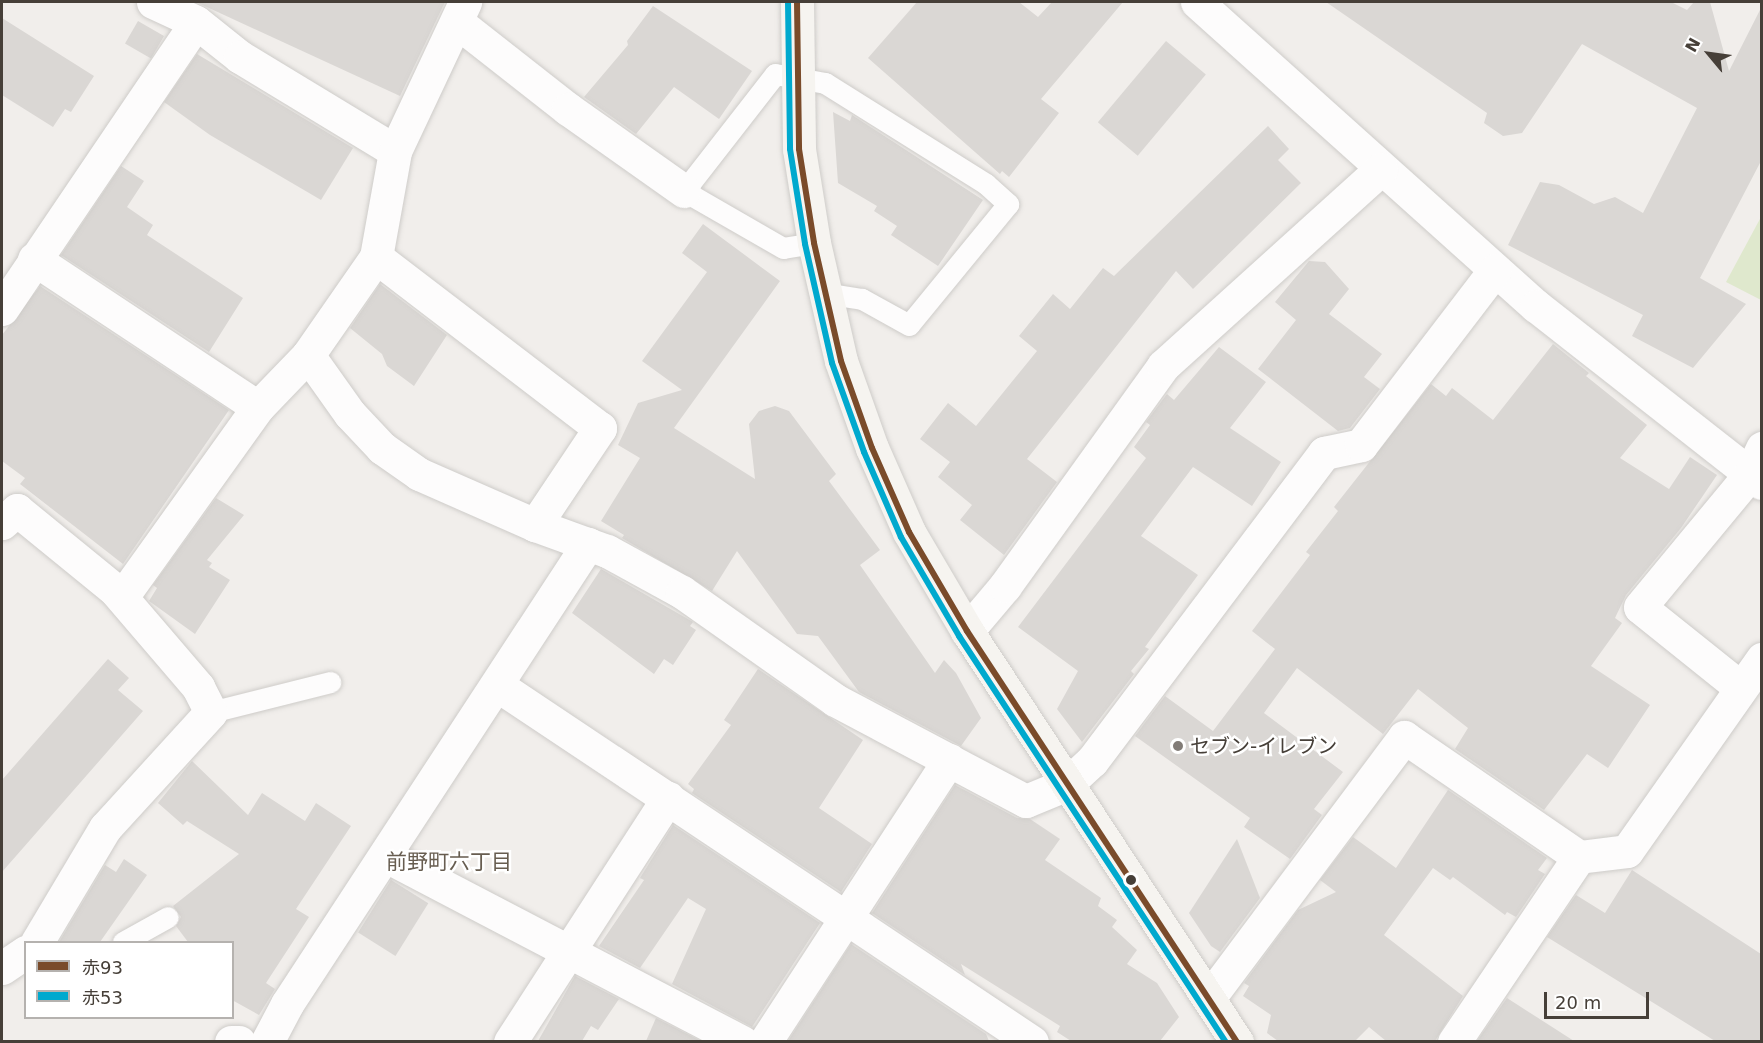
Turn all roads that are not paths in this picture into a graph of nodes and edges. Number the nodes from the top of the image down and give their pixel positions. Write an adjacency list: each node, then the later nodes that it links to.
1 (153, 2): 5 (street)
2 (797, 2): 6 (main road)
3 (1197, 2): 8 (street)
4 (461, 12): 7 (street); 9 (street)
5 (196, 22): 7 (street); 12 (street)
6 (797, 76): 9 (lane); 10 (main road); 14 (lane)
7 (395, 151): 11 (street)
8 (1381, 169): 13 (street); 23 (street)
9 (684, 191): 10 (lane)
10 (814, 243): 14 (main road)
11 (376, 257): 16 (street); 20 (street)
12 (34, 259): 15 (street); 17 (street)
13 (1495, 270): 18 (street); 30 (street)
14 (824, 292): 23 (main road)
15 (2, 309)
16 (308, 355): 17 (street); 20 (street)
17 (258, 407): 22 (street)
18 (1758, 468): 27 (street)
19 (2, 523): 22 (street)
20 (535, 525): 21 (street)
21 (588, 544): 26 (street); 29 (street)
22 (122, 597): 28 (street)
23 (967, 631): 30 (main road)
24 (1761, 659): 27 (street)
25 (330, 682): 28 (lane)
26 (497, 685): 31 (street); 32 (street)
27 (1741, 688): 33 (street)
28 (211, 712): 36 (street)
29 (949, 760): 30 (street); 34 (street)
30 (1067, 784): 41 (main road)
31 (668, 798): 34 (street); 39 (street)
32 (386, 856): 39 (street); 45 (street)
33 (1579, 857): 41 (street); 50 (street)
34 (847, 916): 42 (street); 48 (street)
35 (168, 917): 37 (lane)
36 (37, 941)
37 (125, 941)
38 (24, 953): 40 (street)
39 (568, 953): 46 (street); 47 (street)
40 (2, 968)
41 (1209, 998): 49 (main road)
42 (1028, 1040)
43 (231, 1041): 44 (street)
44 (239, 1041)
45 (267, 1041)
46 (510, 1041)
47 (742, 1041)
48 (765, 1041)
49 (1237, 1041)
50 (1454, 1041)

